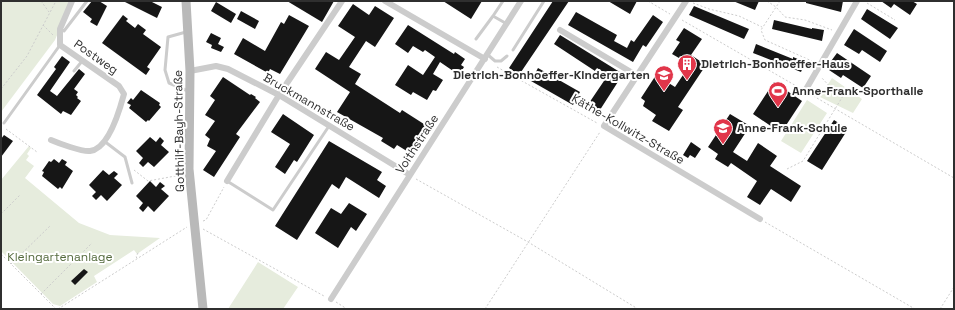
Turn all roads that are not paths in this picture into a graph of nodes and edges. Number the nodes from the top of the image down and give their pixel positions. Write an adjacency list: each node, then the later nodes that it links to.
1 (72, 1): 13 (street, Postweg)
2 (87, 1): 13 (lane)
3 (186, 1): 15 (street, Gotthilf-Bayh-Straße)
4 (342, 1): 27 (street)
5 (385, 1): 20 (street)
6 (503, 1): 11 (lane)
7 (522, 1): 12 (street, Voithstraße)
8 (544, 1): 18 (lane)
9 (687, 1): 24 (street)
10 (857, 1): 26 (street)
11 (493, 16): 12 (lane); 16 (lane)
12 (507, 24): 20 (street, Voithstraße)
13 (60, 29): 17 (street, Postweg)
14 (560, 30): 24 (street)
15 (188, 32): 23 (street, Gotthilf-Bayh-Straße); 25 (lane)
16 (476, 39)
17 (60, 45): 21 (street, Postweg); 28 (lane)
18 (513, 50)
19 (508, 56): 20 (lane)
20 (486, 57): 32 (street, Voithstraße)
21 (83, 60): 22 (lane); 31 (street, Postweg)
22 (74, 71)
23 (190, 71): 25 (street, Gotthilf-Bayh-Straße); 27 (street, Bruckmannstraße)
24 (636, 75): 35 (street, Käthe-Kollwitz-Straße)
25 (190, 91): 37 (street, Gotthilf-Bayh-Straße)
26 (805, 91)
27 (279, 96): 29 (street, Bruckmannstraße); 33 (street)
28 (3, 124)
29 (329, 126): 32 (street, Bruckmannstraße); 33 (lane)
30 (51, 140): 31 (street, Postweg)
31 (104, 141): 34 (lane)
32 (410, 175): 36 (street, Voithstraße)
33 (228, 181)
34 (132, 183)
35 (760, 219)
36 (331, 299)
37 (203, 309)

